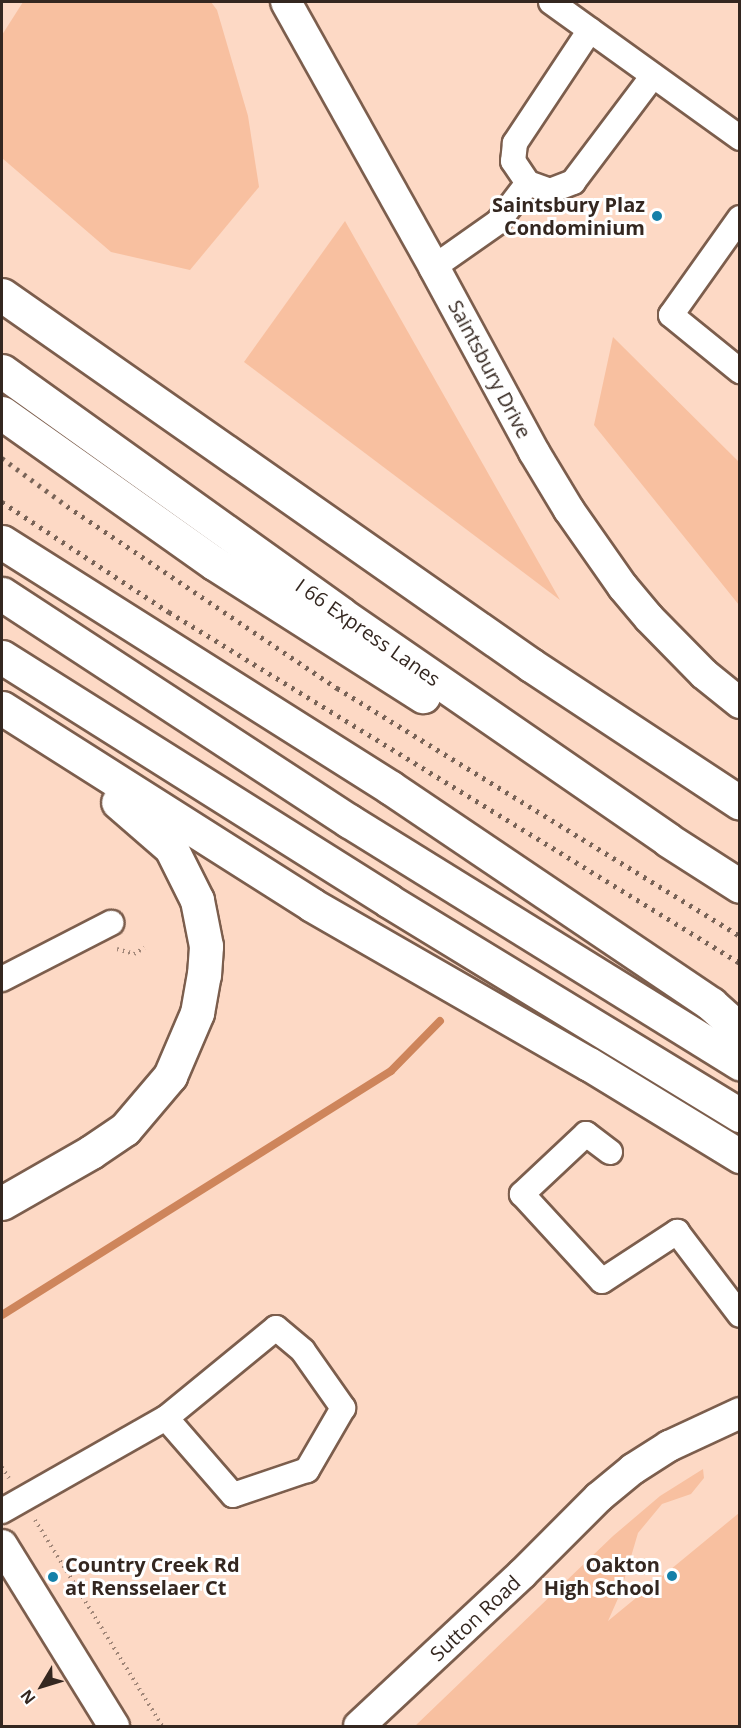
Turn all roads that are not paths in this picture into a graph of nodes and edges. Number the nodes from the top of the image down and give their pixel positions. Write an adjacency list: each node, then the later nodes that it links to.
1 (286, 2): 8 (street, Saintsbury Drive)
2 (551, 2): 3 (street)
3 (590, 30): 4 (street); 6 (street)
4 (653, 76): 5 (street); 6 (street)
5 (740, 138)
6 (528, 183): 8 (street)
7 (740, 218): 11 (street)
8 (434, 267): 16 (street, Saintsbury Drive)
9 (2, 295): 19 (highway)
10 (2, 370): 20 (highway, I 66 Express Lanes)
11 (740, 371)
12 (11, 420): 20 (highway)
13 (2, 542): 24 (highway)
14 (2, 594): 25 (highway)
15 (2, 657): 26 (highway)
16 (740, 704)
17 (2, 708): 18 (highway)
18 (40, 733): 28 (highway); 29 (highway)
19 (740, 803)
20 (668, 840): 21 (highway, I 66 Express Lanes)
21 (740, 886)
22 (111, 922): 23 (street)
23 (2, 979)
24 (740, 1030)
25 (740, 1063)
26 (740, 1115)
27 (610, 1152): 30 (street)
28 (740, 1156)
29 (2, 1203)
30 (740, 1315)
31 (740, 1413): 36 (street, Sutton Road)
32 (166, 1418): 32 (street); 33 (street)
33 (2, 1511)
34 (2, 1545): 35 (street)
35 (114, 1726)
36 (359, 1726)

